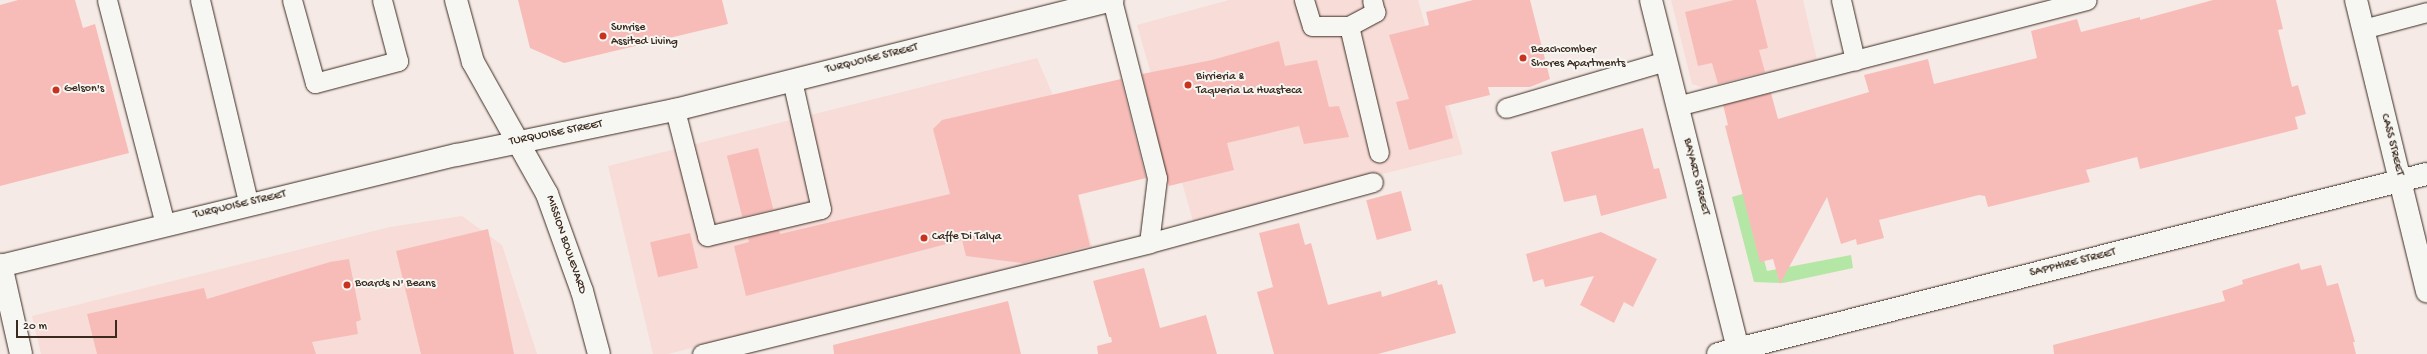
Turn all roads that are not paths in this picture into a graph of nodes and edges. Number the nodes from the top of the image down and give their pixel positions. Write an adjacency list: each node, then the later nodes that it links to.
1 (107, 0): 28 (lane)
2 (200, 0): 27 (lane)
3 (292, 0): 4 (lane)
4 (382, 0)
5 (456, 0): 22 (street, MISSION BOULEVARD)
6 (1112, 0): 18 (street, TURQUOISE STREET); 29 (lane)
7 (1304, 0): 14 (lane)
8 (1372, 0): 14 (lane)
9 (1651, 0): 17 (street, BAYARD STREET)
10 (1841, 0): 16 (lane)
11 (2087, 0): 16 (lane)
12 (2356, 0): 15 (street, CASS STREET)
13 (2427, 12): 15 (lane)
14 (1349, 26): 23 (lane)
15 (2363, 29): 25 (street, CASS STREET)
16 (1855, 60): 19 (lane)
17 (1666, 61): 19 (street, BAYARD STREET); 20 (lane)
18 (792, 80): 21 (street, TURQUOISE STREET); 21 (lane)
19 (1677, 106): 32 (street, BAYARD STREET)
20 (1506, 108)
21 (675, 110): 22 (street, TURQUOISE STREET)
22 (519, 141): 27 (street, TURQUOISE STREET); 34 (street, MISSION BOULEVARD)
23 (1379, 153)
24 (2427, 174): 25 (street, SAPPHIRE STREET)
25 (2400, 180): 31 (street, CASS STREET); 32 (street, SAPPHIRE STREET)
26 (1373, 182): 29 (lane)
27 (249, 205): 28 (street, TURQUOISE STREET)
28 (165, 224): 30 (street, TURQUOISE STREET)
29 (1150, 243): 35 (lane)
30 (0, 265): 33 (street)
31 (2427, 291)
32 (1732, 352)
33 (21, 354)
34 (599, 354)
35 (702, 354)

